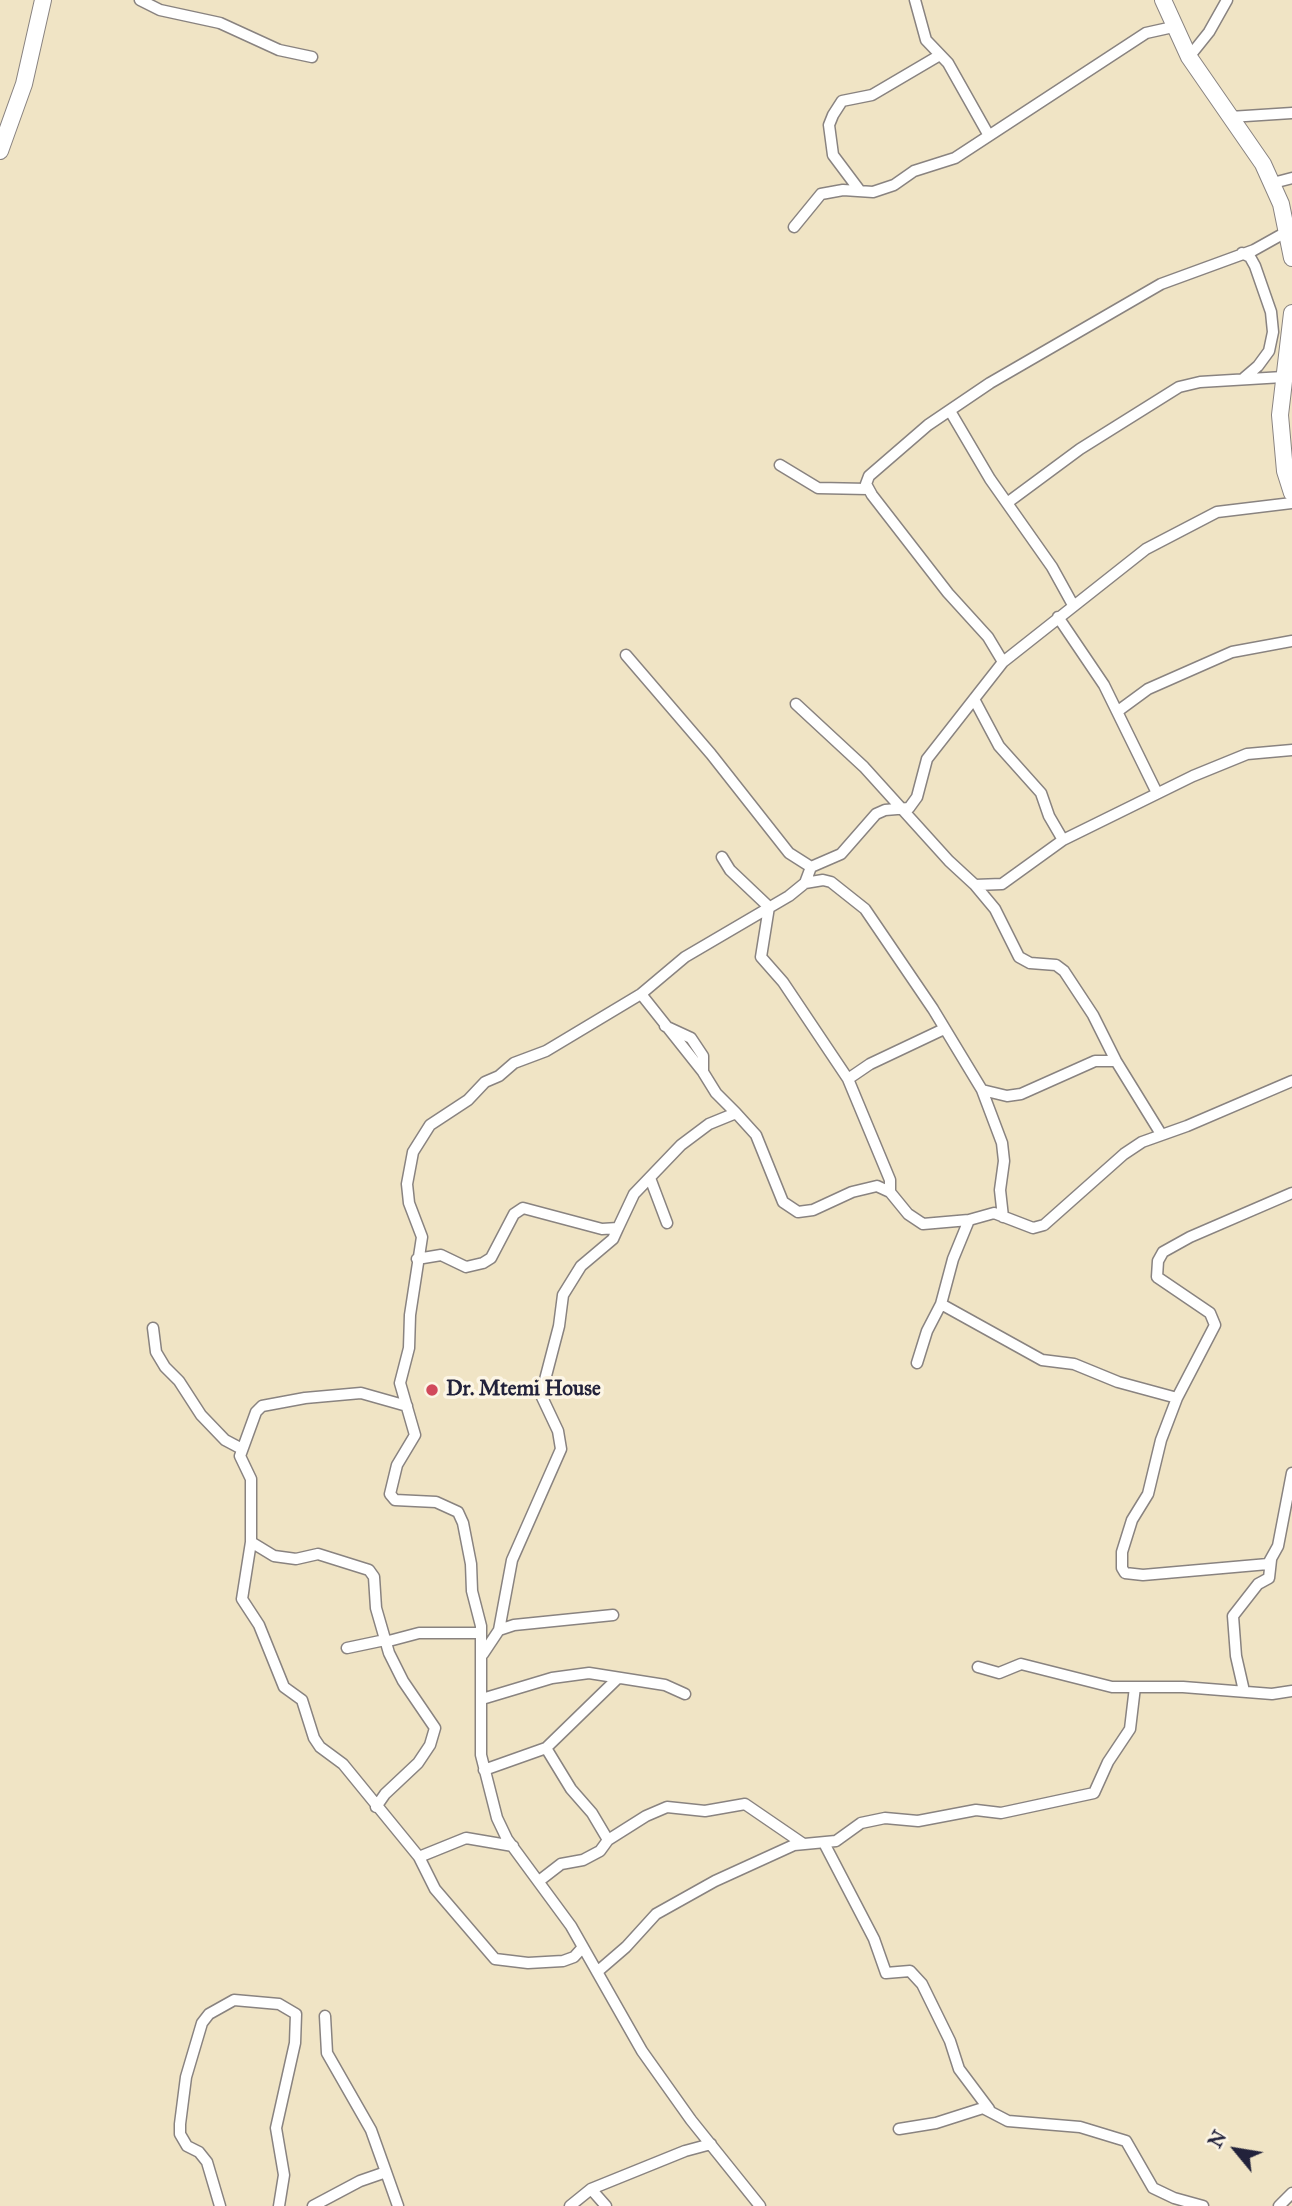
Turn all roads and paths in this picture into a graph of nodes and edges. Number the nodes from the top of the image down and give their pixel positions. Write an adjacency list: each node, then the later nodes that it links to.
1 (43, 0): 13 (main road)
2 (140, 0): 8 (street)
3 (915, 0): 7 (street)
4 (1163, 0): 6 (main road)
5 (1227, 0): 9 (street)
6 (1173, 27): 9 (main road); 12 (street)
7 (940, 55): 12 (street); 16 (street)
8 (312, 57)
9 (1189, 57): 11 (main road)
10 (1292, 113): 11 (street)
11 (1230, 117): 15 (main road)
12 (988, 134): 16 (street)
13 (0, 150)
14 (1292, 178): 15 (street)
15 (1273, 183): 18 (main road)
16 (860, 191): 17 (street)
17 (794, 227)
18 (1288, 231): 19 (street); 20 (main road)
19 (1242, 253): 23 (street); 24 (street)
20 (1292, 258)
21 (1292, 313): 22 (main road)
22 (1283, 377): 23 (street); 27 (main road)
23 (1244, 378): 28 (street)
24 (950, 411): 26 (street); 28 (street)
25 (780, 465): 26 (street)
26 (868, 489): 34 (street)
27 (1292, 493)
28 (1007, 503): 30 (street)
29 (1292, 503): 30 (street)
30 (1073, 606): 31 (street)
31 (1058, 617): 34 (street); 37 (street)
32 (1292, 641): 37 (street)
33 (626, 655): 43 (street)
34 (1003, 662): 35 (street)
35 (974, 699): 40 (street); 41 (street)
36 (796, 704): 40 (street)
37 (1118, 711): 39 (street)
38 (1292, 750): 39 (street)
39 (1157, 793): 41 (street)
40 (902, 809): 43 (street); 46 (street)
41 (1063, 839): 45 (street)
42 (722, 858): 48 (street)
43 (811, 867): 44 (street)
44 (805, 883): 48 (street); 50 (street)
45 (1002, 884): 46 (street); 47 (street)
46 (975, 885): 47 (street)
47 (989, 902): 51 (street)
48 (769, 907): 49 (street); 52 (street)
49 (641, 994): 55 (street); 64 (street)
50 (944, 1028): 52 (street); 54 (street)
51 (1116, 1061): 54 (street); 56 (street)
52 (848, 1079): 58 (street)
53 (1292, 1081): 56 (street)
54 (982, 1090): 60 (street)
55 (736, 1113): 57 (street); 58 (street)
56 (1161, 1134): 60 (street)
57 (650, 1178): 62 (street); 63 (street)
58 (890, 1192): 61 (street)
59 (1292, 1193): 68 (street)
60 (1003, 1217): 61 (street)
61 (969, 1220): 65 (street)
62 (667, 1223)
63 (618, 1228): 64 (street); 75 (street)
64 (417, 1259): 69 (street)
65 (941, 1304): 67 (street); 68 (street)
66 (153, 1328): 70 (street)
67 (917, 1363)
68 (1177, 1398): 73 (street)
69 (407, 1406): 70 (street); 76 (street)
70 (242, 1449): 72 (street)
71 (1292, 1473): 73 (street)
72 (251, 1542): 77 (street); 89 (street)
73 (1271, 1560): 84 (street)
74 (613, 1615): 75 (street)
75 (499, 1630): 79 (street)
76 (481, 1633): 77 (street); 79 (street)
77 (385, 1641): 78 (street); 89 (street)
78 (347, 1648)
79 (483, 1654): 86 (street)
80 (978, 1667): 82 (street)
81 (618, 1678): 85 (street); 86 (street); 87 (street)
82 (1135, 1687): 84 (street); 92 (street)
83 (1292, 1691): 84 (street)
84 (1244, 1692)
85 (685, 1694)
86 (482, 1699): 88 (street)
87 (547, 1748): 88 (street); 90 (street)
88 (484, 1770): 93 (street)
89 (376, 1807): 94 (street)
90 (608, 1840): 91 (street); 95 (street)
91 (803, 1843): 92 (street); 97 (street)
92 (824, 1843): 99 (street)
93 (513, 1846): 94 (street); 95 (street)
94 (419, 1857): 96 (street)
95 (539, 1881): 96 (street)
96 (583, 1947): 97 (street)
97 (597, 1972): 101 (street)
98 (325, 2016): 102 (street)
99 (989, 2109): 100 (street); 112 (street)
100 (899, 2129)
101 (711, 2144): 103 (street); 111 (street)
102 (386, 2172): 107 (street); 108 (street)
103 (591, 2189): 109 (street); 110 (street)
104 (1292, 2193): 113 (street)
105 (220, 2206): 106 (street)
106 (279, 2206)
107 (313, 2206)
108 (398, 2206)
109 (570, 2206)
110 (606, 2206)
111 (760, 2206)
112 (1203, 2206)
113 (1279, 2206)

